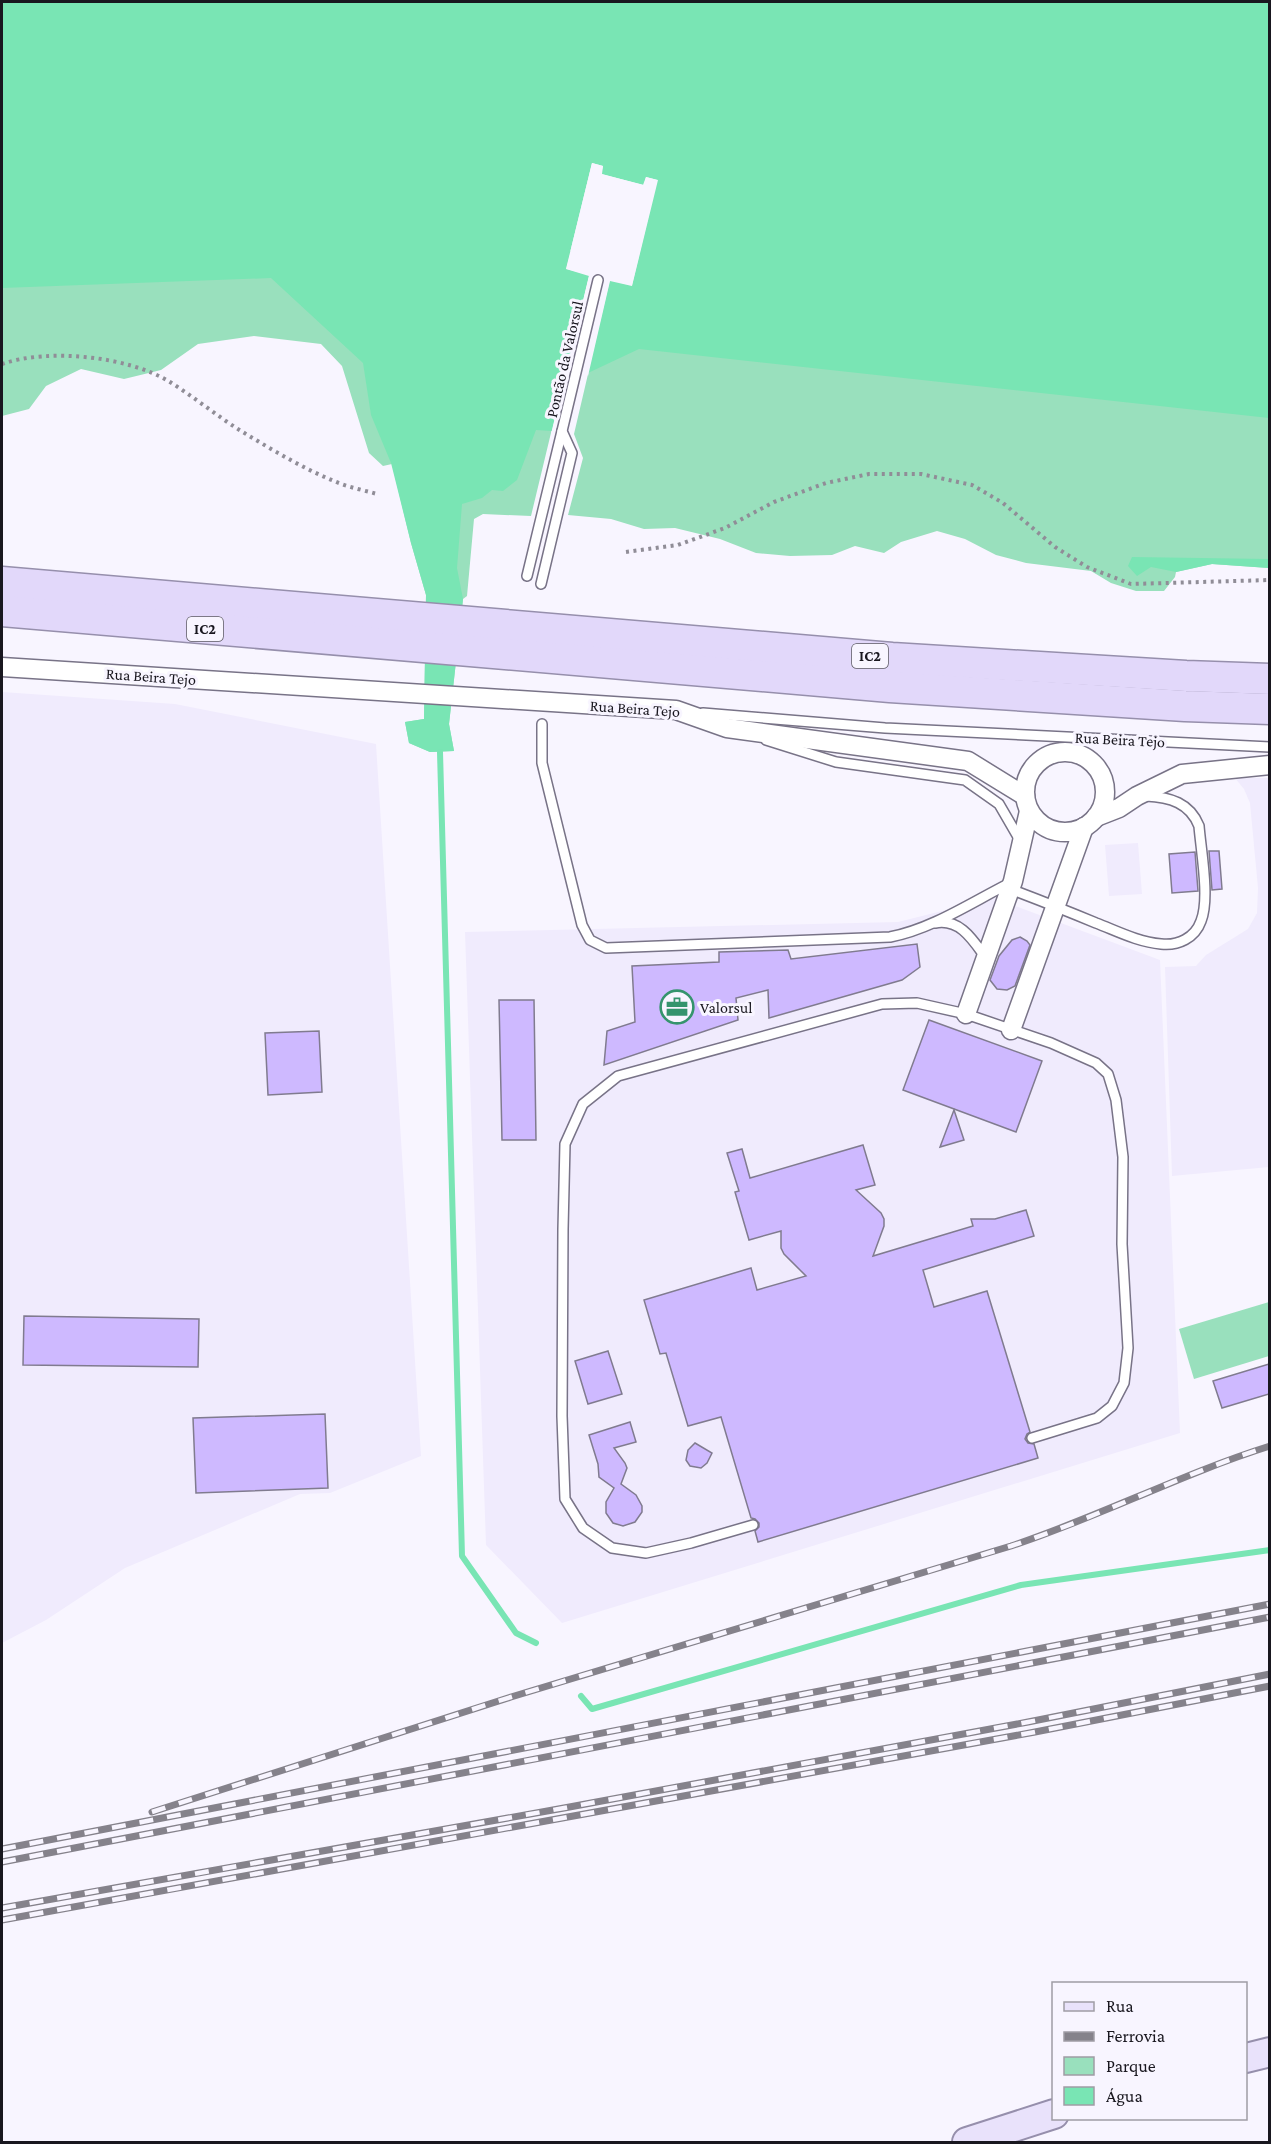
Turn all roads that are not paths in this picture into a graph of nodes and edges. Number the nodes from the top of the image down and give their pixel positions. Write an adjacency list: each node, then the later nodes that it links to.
1 (598, 280): 2 (lane, Pontão da Valorsul)
2 (562, 431): 3 (lane); 5 (lane, Pontão da Valorsul)
3 (527, 576)
4 (2, 582): 7 (highway, IC2)
5 (541, 584)
6 (2, 611): 7 (highway, IC2)
7 (473, 637): 9 (highway, IC2); 10 (highway, IC2)
8 (2, 667): 11 (street, Rua Beira Tejo)
9 (1269, 679)
10 (1269, 709)
11 (676, 710): 13 (street); 14 (lane, Rua Beira Tejo)
12 (542, 724): 22 (lane)
13 (727, 728): 17 (street); 19 (lane)
14 (1269, 747)
15 (1269, 765): 16 (street)
16 (1137, 796): 18 (street); 21 (lane)
17 (1027, 803): 18 (street); 18 (street); 19 (street)
18 (1090, 822): 21 (street)
19 (1022, 843): 20 (street)
20 (1012, 885): 21 (lane); 22 (lane); 23 (street)
21 (1055, 906): 25 (street)
22 (930, 924): 23 (lane)
23 (986, 958): 24 (street)
24 (966, 1014): 25 (lane); 27 (lane)
25 (1011, 1030): 26 (lane)
26 (1032, 1438)
27 (753, 1525)
28 (1269, 2052): 29 (main road)
29 (1247, 2058)
30 (1052, 2114): 31 (main road)
31 (967, 2142)

